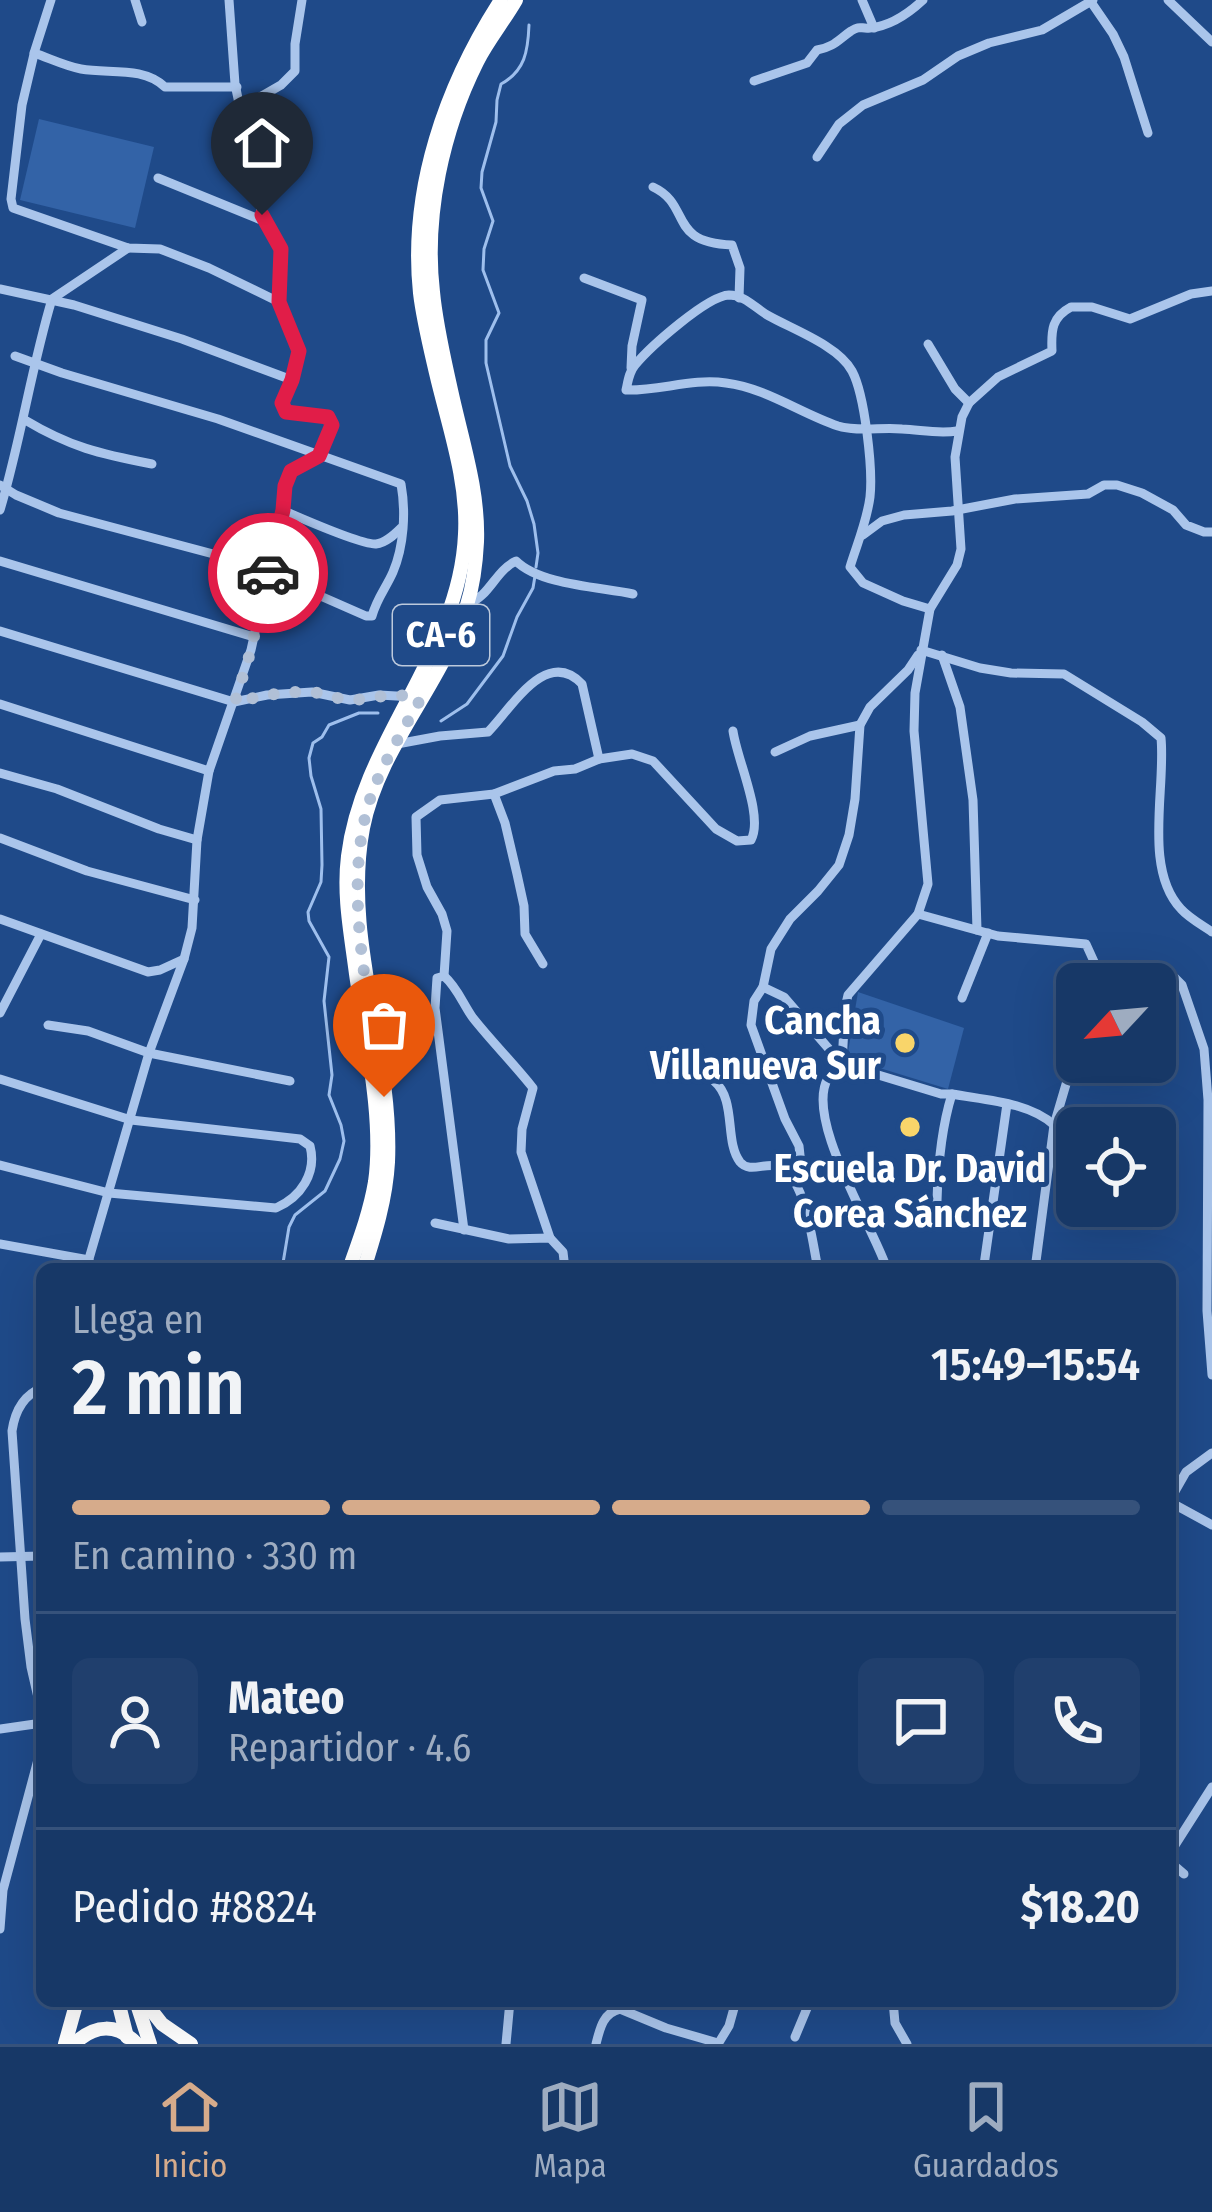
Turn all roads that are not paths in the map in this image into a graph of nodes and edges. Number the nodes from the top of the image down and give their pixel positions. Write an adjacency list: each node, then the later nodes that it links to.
1 (52, 0): 14 (street)
2 (135, 0): 11 (street)
3 (229, 0): 16 (street)
4 (302, 0): 17 (street)
5 (501, 0): 61 (highway, CA-6)
6 (516, 0): 55 (highway, CA-6)
7 (862, 0): 12 (street)
8 (922, 0): 12 (street)
9 (1168, 0): 13 (street)
10 (1092, 1): 18 (street); 21 (street)
11 (142, 22)
12 (874, 28): 15 (street)
13 (1212, 42)
14 (34, 53): 16 (street); 20 (street)
15 (754, 81)
16 (237, 87): 17 (street)
17 (241, 108): 24 (street)
18 (1148, 133)
19 (0, 141): 20 (street)
20 (16, 148): 25 (street)
21 (818, 158)
22 (158, 178): 24 (street)
23 (653, 187): 31 (street)
24 (266, 222): 33 (street)
25 (128, 248): 32 (street); 33 (street)
26 (584, 278): 27 (street)
27 (596, 283): 29 (street); 37 (street)
28 (0, 289): 32 (street)
29 (582, 291)
30 (1212, 291): 39 (street)
31 (740, 298): 37 (street); 41 (street)
32 (52, 299): 36 (street); 38 (street)
33 (279, 302): 38 (street)
34 (928, 344): 39 (street)
35 (15, 356): 36 (street)
36 (33, 363): 40 (street); 43 (street)
37 (631, 368): 41 (street)
38 (292, 380): 43 (street)
39 (969, 404): 42 (street)
40 (25, 420): 44 (street); 45 (street)
41 (865, 427): 42 (street); 51 (street)
42 (958, 431): 46 (street)
43 (319, 456): 48 (street); 49 (street)
44 (152, 464)
45 (3, 487): 47 (street); 53 (street)
46 (960, 509): 50 (street); 51 (street); 56 (street)
47 (0, 510)
48 (283, 510): 49 (street); 53 (street)
49 (401, 528): 53 (street)
50 (1212, 532)
51 (862, 535): 56 (street)
52 (0, 560): 58 (street)
53 (268, 573): 58 (street)
54 (633, 594): 55 (street)
55 (468, 604): 61 (highway, CA-6)
56 (930, 609): 59 (street)
57 (0, 631): 62 (street)
58 (254, 637): 62 (street)
59 (921, 650): 60 (street); 64 (street); 75 (street)
60 (943, 656): 77 (street); 78 (street)
61 (415, 698): 62 (street); 66 (highway, CA-6)
62 (235, 702): 69 (street)
63 (0, 704): 69 (street)
64 (860, 725): 67 (street); 85 (street)
65 (733, 731): 68 (street)
66 (391, 745): 68 (street); 110 (highway, CA-6); 111 (highway, CA-6)
67 (775, 752)
68 (599, 759): 71 (street)
69 (209, 771): 73 (street)
70 (0, 773): 73 (street)
71 (494, 794): 82 (street); 83 (street)
72 (0, 838): 74 (street)
73 (197, 840): 74 (street)
74 (195, 901): 80 (street)
75 (918, 914): 77 (street); 90 (street)
76 (0, 919): 79 (street)
77 (982, 931): 81 (street); 86 (street)
78 (1212, 932)
79 (41, 934): 80 (street); 87 (street)
80 (184, 959): 89 (street)
81 (1095, 963)
82 (543, 964)
83 (444, 976): 104 (street); 106 (street)
84 (1176, 979): 105 (street)
85 (763, 987): 90 (street); 100 (street)
86 (962, 998)
87 (0, 1013)
88 (48, 1025): 89 (street)
89 (149, 1053): 92 (street); 97 (street)
90 (842, 1064): 95 (street); 114 (street)
91 (0, 1079): 97 (street)
92 (290, 1081)
93 (714, 1082): 100 (street)
94 (1067, 1083): 98 (street)
95 (952, 1094): 96 (street); 102 (street)
96 (1007, 1104): 98 (street); 115 (street)
97 (130, 1120): 101 (street); 101 (street)
98 (1054, 1126): 116 (street)
99 (0, 1166): 101 (street)
100 (794, 1178): 113 (street)
101 (109, 1193): 109 (street)
102 (937, 1202)
103 (435, 1223): 104 (street)
104 (464, 1230): 106 (street)
105 (1210, 1230): 117 (street)
106 (550, 1238): 112 (street)
107 (0, 1244): 108 (street)
108 (83, 1263)
109 (87, 1263)
110 (351, 1263)
111 (366, 1263)
112 (564, 1263)
113 (817, 1263)
114 (885, 1263)
115 (984, 1263)
116 (1036, 1263)
117 (1212, 1375)
118 (36, 1390): 125 (street)
119 (1212, 1453): 120 (street)
120 (1176, 1490)
121 (1176, 1504): 122 (street)
122 (1212, 1525)
123 (36, 1556): 125 (street)
124 (0, 1557): 125 (street)
125 (20, 1557): 126 (street)
126 (36, 1692)
127 (36, 1724): 128 (street)
128 (0, 1729)
129 (36, 1767): 134 (street)
130 (1212, 1787): 131 (street)
131 (1176, 1848)
132 (1176, 1865): 133 (street)
133 (1184, 1874)
134 (0, 1929)
135 (75, 2007): 147 (highway)
136 (120, 2007): 149 (highway)
137 (142, 2007): 150 (highway)
138 (146, 2007): 151 (highway)
139 (509, 2007): 145 (street)
140 (734, 2007): 146 (street)
141 (808, 2007): 144 (street)
142 (894, 2007): 154 (street)
143 (666, 2028): 146 (street); 152 (street); 153 (street)
144 (796, 2037)
145 (505, 2043)
146 (718, 2043)
147 (65, 2044)
148 (74, 2044): 149 (highway)
149 (133, 2044)
150 (151, 2044)
151 (191, 2044)
152 (596, 2044)
153 (662, 2044)
154 (907, 2044)

